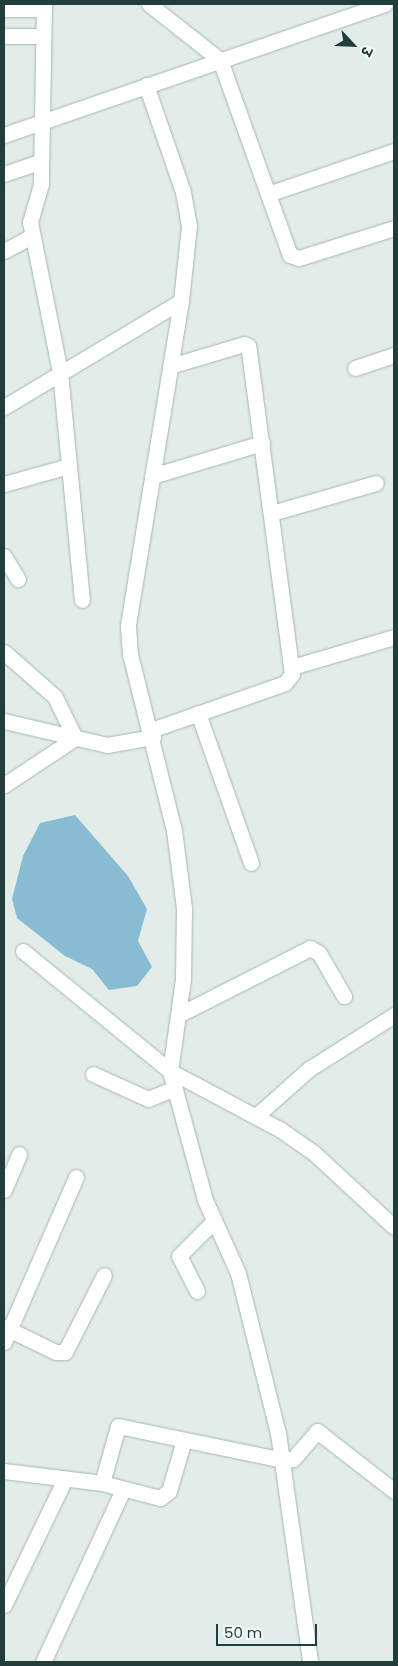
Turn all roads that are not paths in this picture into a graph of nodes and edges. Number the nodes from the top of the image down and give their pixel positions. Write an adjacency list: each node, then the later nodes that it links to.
1 (149, 4): 7 (street)
2 (384, 4): 7 (street)
3 (44, 6): 4 (street); 6 (street)
4 (4, 9)
5 (4, 36): 6 (street)
6 (43, 36): 9 (street)
7 (220, 60): 8 (street); 14 (street)
8 (146, 85): 9 (street); 18 (street)
9 (41, 123): 10 (street); 12 (street)
10 (4, 135)
11 (394, 151): 14 (street)
12 (41, 161): 13 (street); 16 (street)
13 (4, 174)
14 (268, 194): 15 (street)
15 (394, 228)
16 (32, 236): 17 (street); 22 (street)
17 (4, 251)
18 (180, 301): 20 (street); 22 (street)
19 (394, 355): 21 (street)
20 (170, 366): 24 (street); 26 (street)
21 (355, 368)
22 (60, 372): 23 (street); 25 (street)
23 (4, 407)
24 (262, 442): 26 (street); 29 (street)
25 (69, 466): 28 (street); 32 (street)
26 (152, 476): 38 (street)
27 (376, 483): 29 (street)
28 (4, 484)
29 (272, 513): 35 (street)
30 (4, 556): 31 (street)
31 (18, 579)
32 (82, 600)
33 (394, 637): 35 (street)
34 (4, 652): 39 (street)
35 (292, 667): 36 (street)
36 (198, 714): 38 (street); 41 (street)
37 (4, 721): 39 (street)
38 (152, 734): 39 (street); 44 (street)
39 (75, 738): 40 (street)
40 (4, 785)
41 (250, 863)
42 (23, 951): 46 (street)
43 (344, 996): 44 (street)
44 (180, 1014): 46 (street)
45 (394, 1015): 49 (street)
46 (170, 1070): 48 (street); 49 (street)
47 (93, 1074): 48 (street)
48 (173, 1089): 53 (street)
49 (256, 1116): 54 (street)
50 (19, 1154): 52 (street)
51 (76, 1178): 57 (street)
52 (4, 1190)
53 (213, 1222): 56 (street); 59 (street)
54 (394, 1227)
55 (104, 1275): 57 (street)
56 (197, 1291)
57 (6, 1333)
58 (184, 1440): 59 (street); 62 (street); 63 (street)
59 (282, 1460): 64 (street); 67 (street)
60 (5, 1474): 61 (street)
61 (65, 1479): 62 (street); 65 (street)
62 (102, 1483): 63 (street)
63 (123, 1490): 66 (street)
64 (394, 1491)
65 (4, 1605)
66 (43, 1662)
67 (310, 1662)

